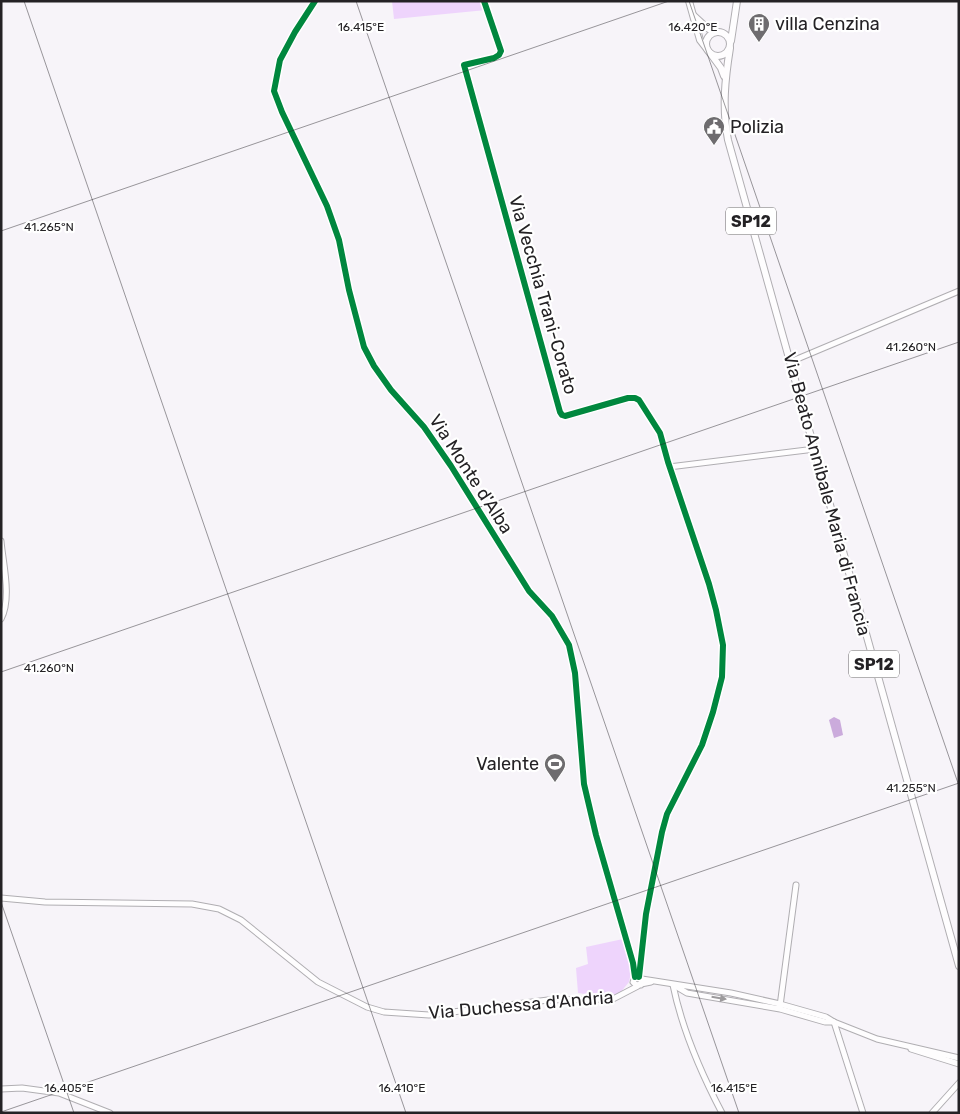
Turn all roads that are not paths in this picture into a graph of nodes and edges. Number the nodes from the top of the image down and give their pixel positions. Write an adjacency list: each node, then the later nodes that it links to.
1 (315, 1): 20 (street, Via Monte d'Alba)
2 (484, 1): 14 (street, Via Vecchia Trani-Corato)
3 (689, 1): 5 (main road)
4 (736, 1): 6 (main road, Via Beato Annibale Maria di Francia)
5 (692, 13): 7 (main road); 9 (main road)
6 (734, 13): 7 (main road); 8 (main road, Via Beato Annibale Maria di Francia)
7 (717, 32): 8 (main road); 9 (main road)
8 (730, 46): 9 (main road); 10 (main road, Via Beato Annibale Maria di Francia / SP12)
9 (708, 51): 10 (main road)
10 (725, 78): 12 (main road, Via Beato Annibale Maria di Francia / SP12)
11 (959, 291): 12 (street)
12 (790, 362): 13 (main road, Via Beato Annibale Maria di Francia / SP12)
13 (815, 448): 14 (street); 21 (main road, Via Beato Annibale Maria di Francia / SP12)
14 (669, 467): 19 (street, Via Vecchia Trani-Corato)
15 (1, 541): 16 (street)
16 (1, 619)
17 (796, 885): 24 (street)
18 (1, 898): 22 (street, Via Duchessa d'Andria)
19 (642, 958): 20 (street); 22 (street, Via Vecchia Trani-Corato)
20 (633, 963): 22 (street, Via Monte d'Alba)
21 (959, 966)
22 (638, 981): 23 (street, Via Duchessa d'Andria)
23 (673, 985): 24 (street, Via Duchessa d'Andria); 32 (street)
24 (780, 1006): 25 (street, Via Duchessa d'Andria)
25 (834, 1022): 26 (street, Via Duchessa d'Andria); 33 (street)
26 (899, 1044): 27 (street, Via Duchessa d'Andria); 28 (street, Via Duchessa d'Andria)
27 (959, 1058)
28 (959, 1064)
29 (959, 1083): 34 (street)
30 (1, 1089): 31 (street)
31 (110, 1113)
32 (722, 1113)
33 (863, 1113)
34 (932, 1113)

